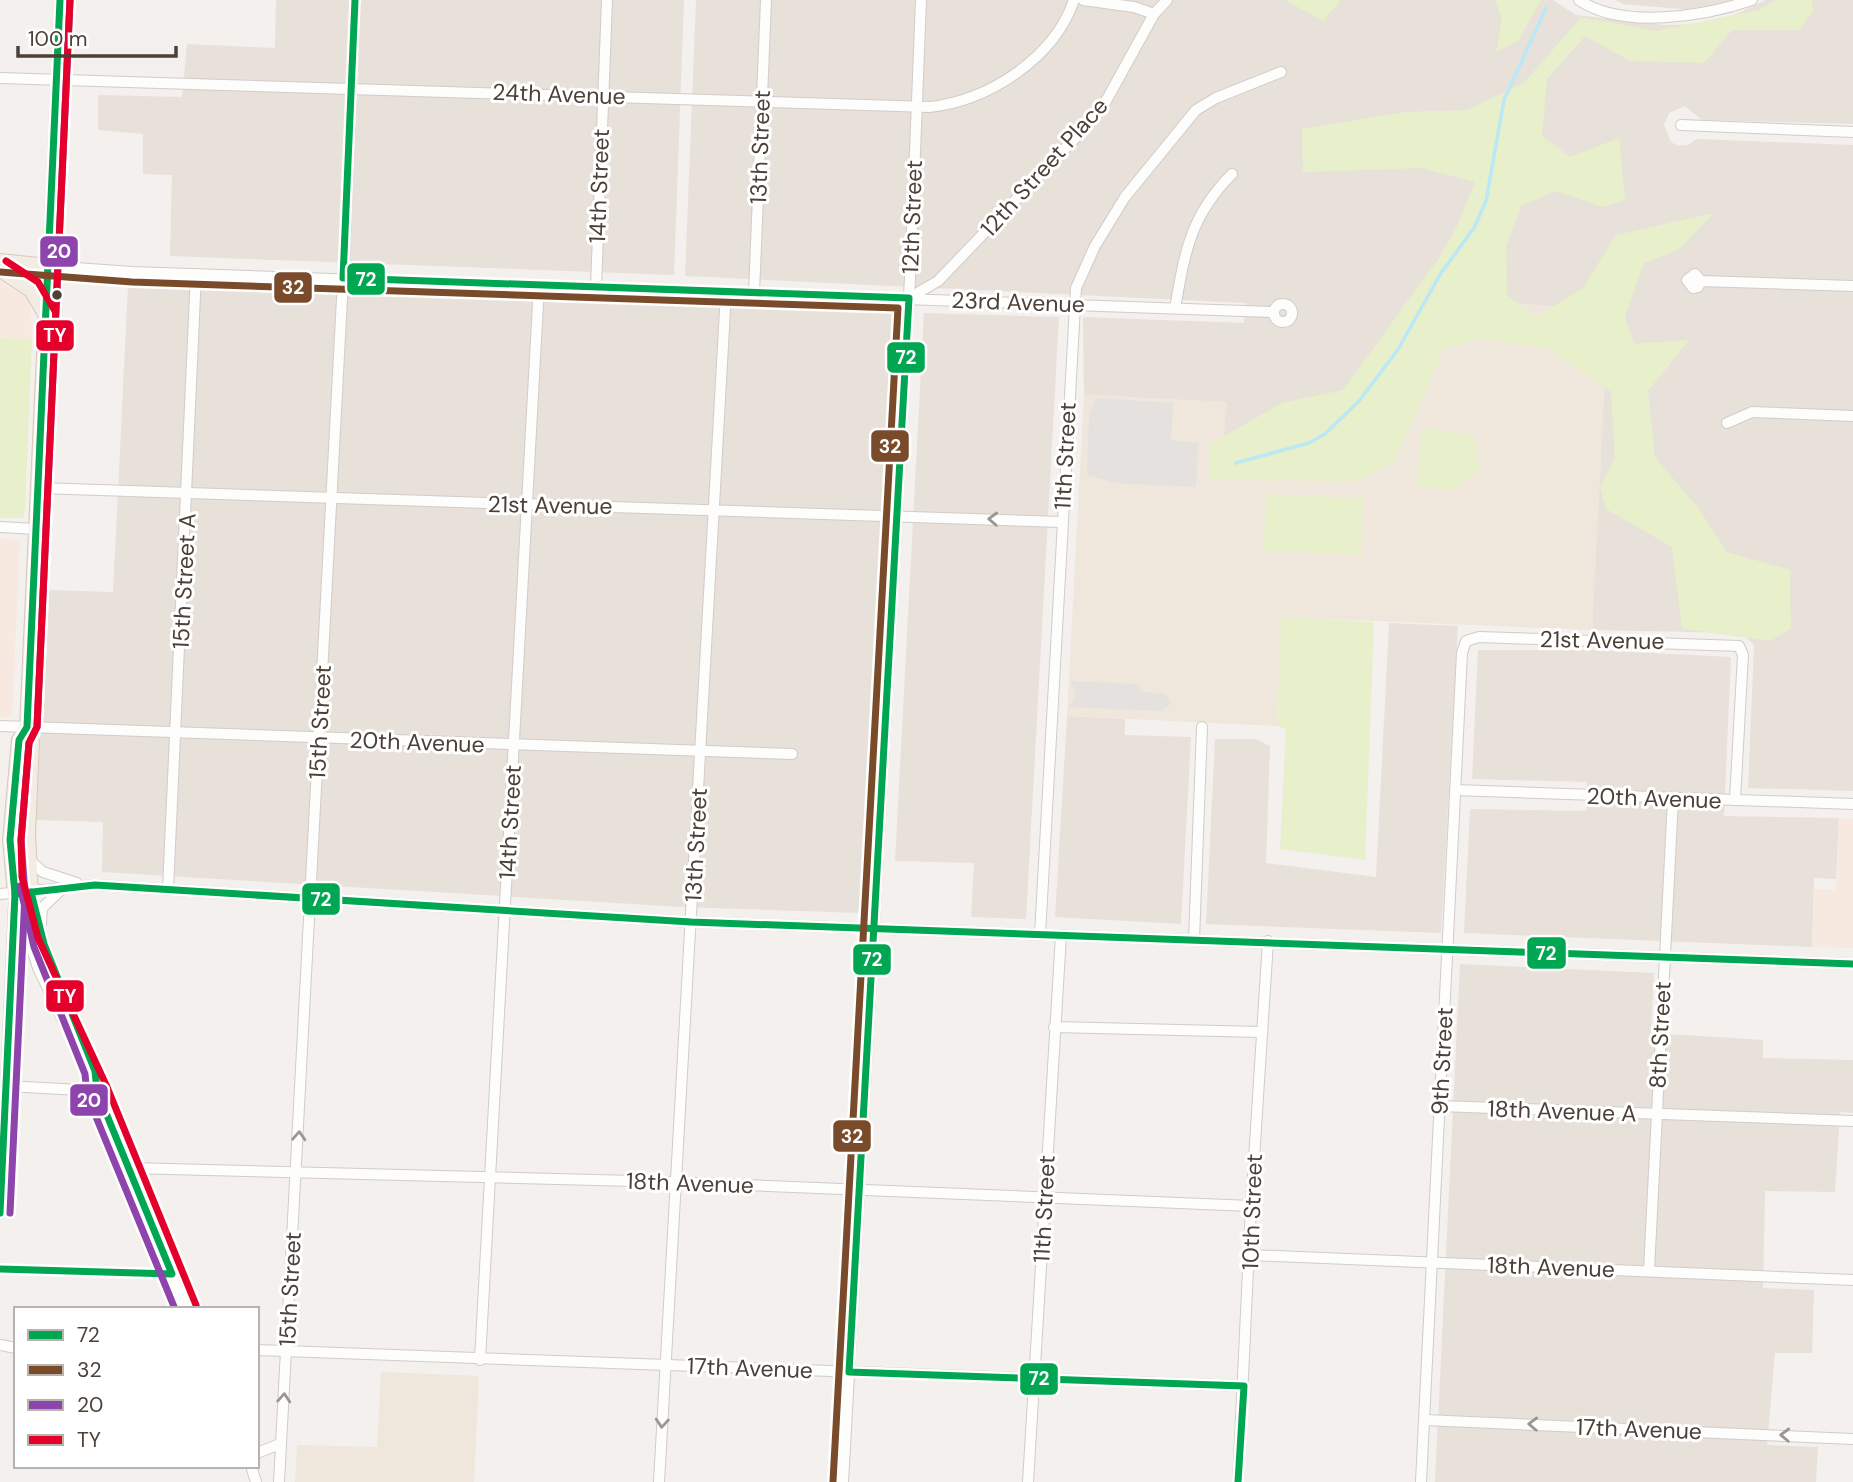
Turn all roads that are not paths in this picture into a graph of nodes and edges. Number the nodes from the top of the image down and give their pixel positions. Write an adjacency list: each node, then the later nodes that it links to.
1 (60, 0): 14 (street)
2 (355, 0): 15 (street, 15th Street)
3 (607, 0): 16 (street, 14th Street)
4 (766, 0): 17 (street, 13th Street)
5 (921, 0): 18 (street, 12th Street)
6 (1074, 0): 18 (street, 24th Avenue)
7 (1083, 0): 11 (street)
8 (1167, 0): 11 (street, 12th Street Place)
9 (1579, 0): 10 (street)
10 (1752, 0)
11 (1154, 14): 33 (street, 12th Street Place)
12 (1281, 72): 34 (street, 11th Street)
13 (0, 78): 14 (street, 24th Avenue)
14 (56, 79): 15 (street, 24th Avenue); 23 (street)
15 (349, 88): 16 (street, 24th Avenue); 26 (street, 15th Street)
16 (601, 96): 17 (street, 24th Avenue); 30 (street, 14th Street)
17 (761, 102): 18 (street, 24th Avenue); 32 (street, 13th Street)
18 (916, 107): 33 (street, 12th Street)
19 (1681, 125): 20 (street)
20 (1853, 132)
21 (1232, 174): 35 (street)
22 (0, 261): 23 (main road)
23 (48, 266): 25 (street, 23rd Avenue); 37 (main road)
24 (0, 270): 37 (main road)
25 (196, 274): 26 (street, 23rd Avenue); 41 (street, 15th Street A)
26 (343, 278): 28 (street, 23rd Avenue); 42 (street, 15th Street)
27 (1701, 281): 29 (street)
28 (539, 285): 30 (street, 23rd Avenue); 43 (street, 14th Street)
29 (1853, 286)
30 (596, 287): 31 (street, 23rd Avenue)
31 (726, 292): 32 (street, 23rd Avenue); 44 (street, 13th Street)
32 (754, 293): 33 (street, 23rd Avenue)
33 (909, 299): 34 (street, 23rd Avenue); 45 (street, 12th Street)
34 (1073, 304): 35 (street, 23rd Avenue); 46 (street, 11th Street)
35 (1175, 308): 36 (street, 23rd Avenue)
36 (1274, 312)
37 (46, 316): 40 (main road)
38 (1853, 416): 39 (street)
39 (1727, 423)
40 (39, 488): 41 (street, 21st Avenue); 48 (main road)
41 (188, 494): 42 (street, 21st Avenue); 53 (street, 15th Street A)
42 (330, 499): 43 (street, 21st Avenue); 54 (street, 15th Street)
43 (529, 505): 44 (street, 21st Avenue); 55 (street, 14th Street)
44 (714, 509): 45 (street, 21st Avenue); 56 (street, 13th Street)
45 (897, 516): 46 (street, 21st Avenue, one-way to 45); 71 (street, 12th Street)
46 (1061, 522): 73 (street, 11th Street)
47 (0, 527): 48 (street)
48 (37, 529): 51 (main road)
49 (1466, 641): 58 (street, 9th Street); 60 (street, 21st Avenue)
50 (0, 726): 51 (street, 20th Avenue)
51 (27, 727): 53 (street, 20th Avenue); 62 (main road); 67 (main road)
52 (1202, 727): 75 (street)
53 (177, 734): 54 (street, 20th Avenue); 65 (street, 15th Street A)
54 (320, 738): 55 (street, 20th Avenue); 68 (street, 15th Street)
55 (514, 745): 56 (street, 20th Avenue); 69 (street, 14th Street)
56 (701, 751): 57 (street, 20th Avenue); 70 (street, 13th Street)
57 (792, 754)
58 (1455, 790): 59 (street, 20th Avenue); 77 (street, 9th Street)
59 (1673, 799): 60 (street, 20th Avenue); 78 (street, 8th Street)
60 (1735, 800): 61 (street, 20th Avenue)
61 (1853, 804)
62 (28, 859): 63 (street); 66 (main road)
63 (83, 885): 64 (street); 65 (street)
64 (64, 887): 66 (street); 72 (street)
65 (168, 889): 68 (street)
66 (30, 892): 67 (street); 72 (street)
67 (8, 894): 80 (street); 84 (street)
68 (312, 898): 69 (street); 89 (street, 15th Street, one-way to 68)
69 (505, 912): 70 (street); 90 (street, 14th Street)
70 (691, 922): 71 (street); 91 (street, 13th Street)
71 (875, 928): 73 (street); 92 (street, 12th Street)
72 (40, 933): 84 (street)
73 (1040, 934): 74 (street)
74 (1060, 935): 75 (street); 81 (street, 11th Street)
75 (1194, 940): 76 (street)
76 (1268, 942): 77 (street); 82 (street, 10th Street)
77 (1447, 948): 78 (street); 85 (street, 9th Street)
78 (1665, 957): 79 (street); 86 (street, 8th Street)
79 (1853, 964)
80 (5, 1017): 83 (street)
81 (1054, 1027): 82 (street); 93 (street, 11th Street)
82 (1261, 1032): 94 (street, 10th Street)
83 (7, 1086): 84 (street); 95 (street)
84 (97, 1091): 88 (street)
85 (1440, 1106): 86 (street, 18th Avenue A); 98 (street, 9th Street)
86 (1656, 1114): 87 (street, 18th Avenue A); 99 (street, 8th Street)
87 (1853, 1121)
88 (130, 1168): 89 (street, 18th Avenue); 101 (street)
89 (297, 1172): 90 (street, 18th Avenue); 103 (street, 15th Street)
90 (490, 1177): 91 (street, 18th Avenue); 104 (street, 14th Street)
91 (673, 1182): 92 (street, 18th Avenue); 105 (street, 13th Street)
92 (860, 1190): 93 (street, 18th Avenue); 106 (street, 12th Street)
93 (1044, 1198): 94 (street, 18th Avenue); 107 (street, 11th Street)
94 (1251, 1206): 97 (street, 10th Street)
95 (0, 1207): 96 (street)
96 (0, 1213)
97 (1250, 1255): 98 (street, 18th Avenue); 108 (street, 10th Street)
98 (1432, 1263): 99 (street, 18th Avenue); 109 (street, 9th Street)
99 (1649, 1270): 100 (street, 18th Avenue)
100 (1853, 1280)
101 (185, 1307)
102 (259, 1350): 103 (street, 17th Avenue)
103 (287, 1351): 104 (street, 17th Avenue); 111 (street, 15th Street, one-way to 103)
104 (480, 1360): 105 (street, 17th Avenue)
105 (666, 1365): 106 (street, 17th Avenue); 114 (street, 13th Street, one-way to 114)
106 (849, 1372): 107 (street, 17th Avenue); 115 (street, 12th Street)
107 (1034, 1378): 108 (street, 17th Avenue); 116 (street, 11th Street)
108 (1244, 1386): 117 (street, 10th Street)
109 (1425, 1420): 110 (street, 17th Avenue, one-way to 109); 118 (street, 9th Street)
110 (1853, 1440)
111 (280, 1444): 112 (street); 113 (street, 15th Street)
112 (259, 1452)
113 (279, 1482)
114 (659, 1482)
115 (843, 1482)
116 (1028, 1482)
117 (1238, 1482)
118 (1421, 1482)

